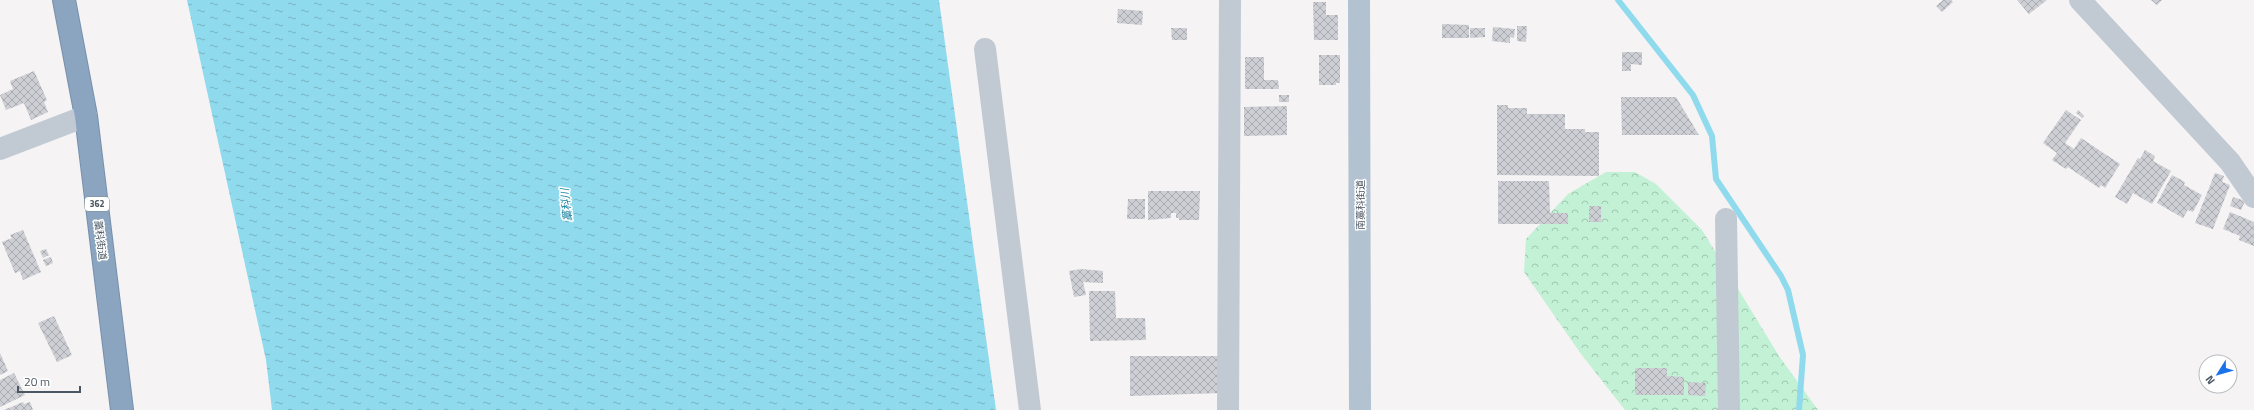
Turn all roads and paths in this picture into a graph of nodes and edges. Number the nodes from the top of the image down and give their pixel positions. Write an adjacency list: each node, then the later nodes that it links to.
1 (64, 0): 6 (highway, 藁科街道 / 362)
2 (1230, 0): 12 (street)
3 (1359, 0): 13 (main road, 南藁科街道)
4 (2080, 0): 8 (street)
5 (985, 49): 11 (street)
6 (86, 116): 7 (street); 10 (highway, 藁科街道 / 362)
7 (0, 149)
8 (2254, 197)
9 (1726, 219): 14 (street)
10 (122, 410)
11 (1030, 410)
12 (1228, 410)
13 (1360, 410)
14 (1729, 410)

